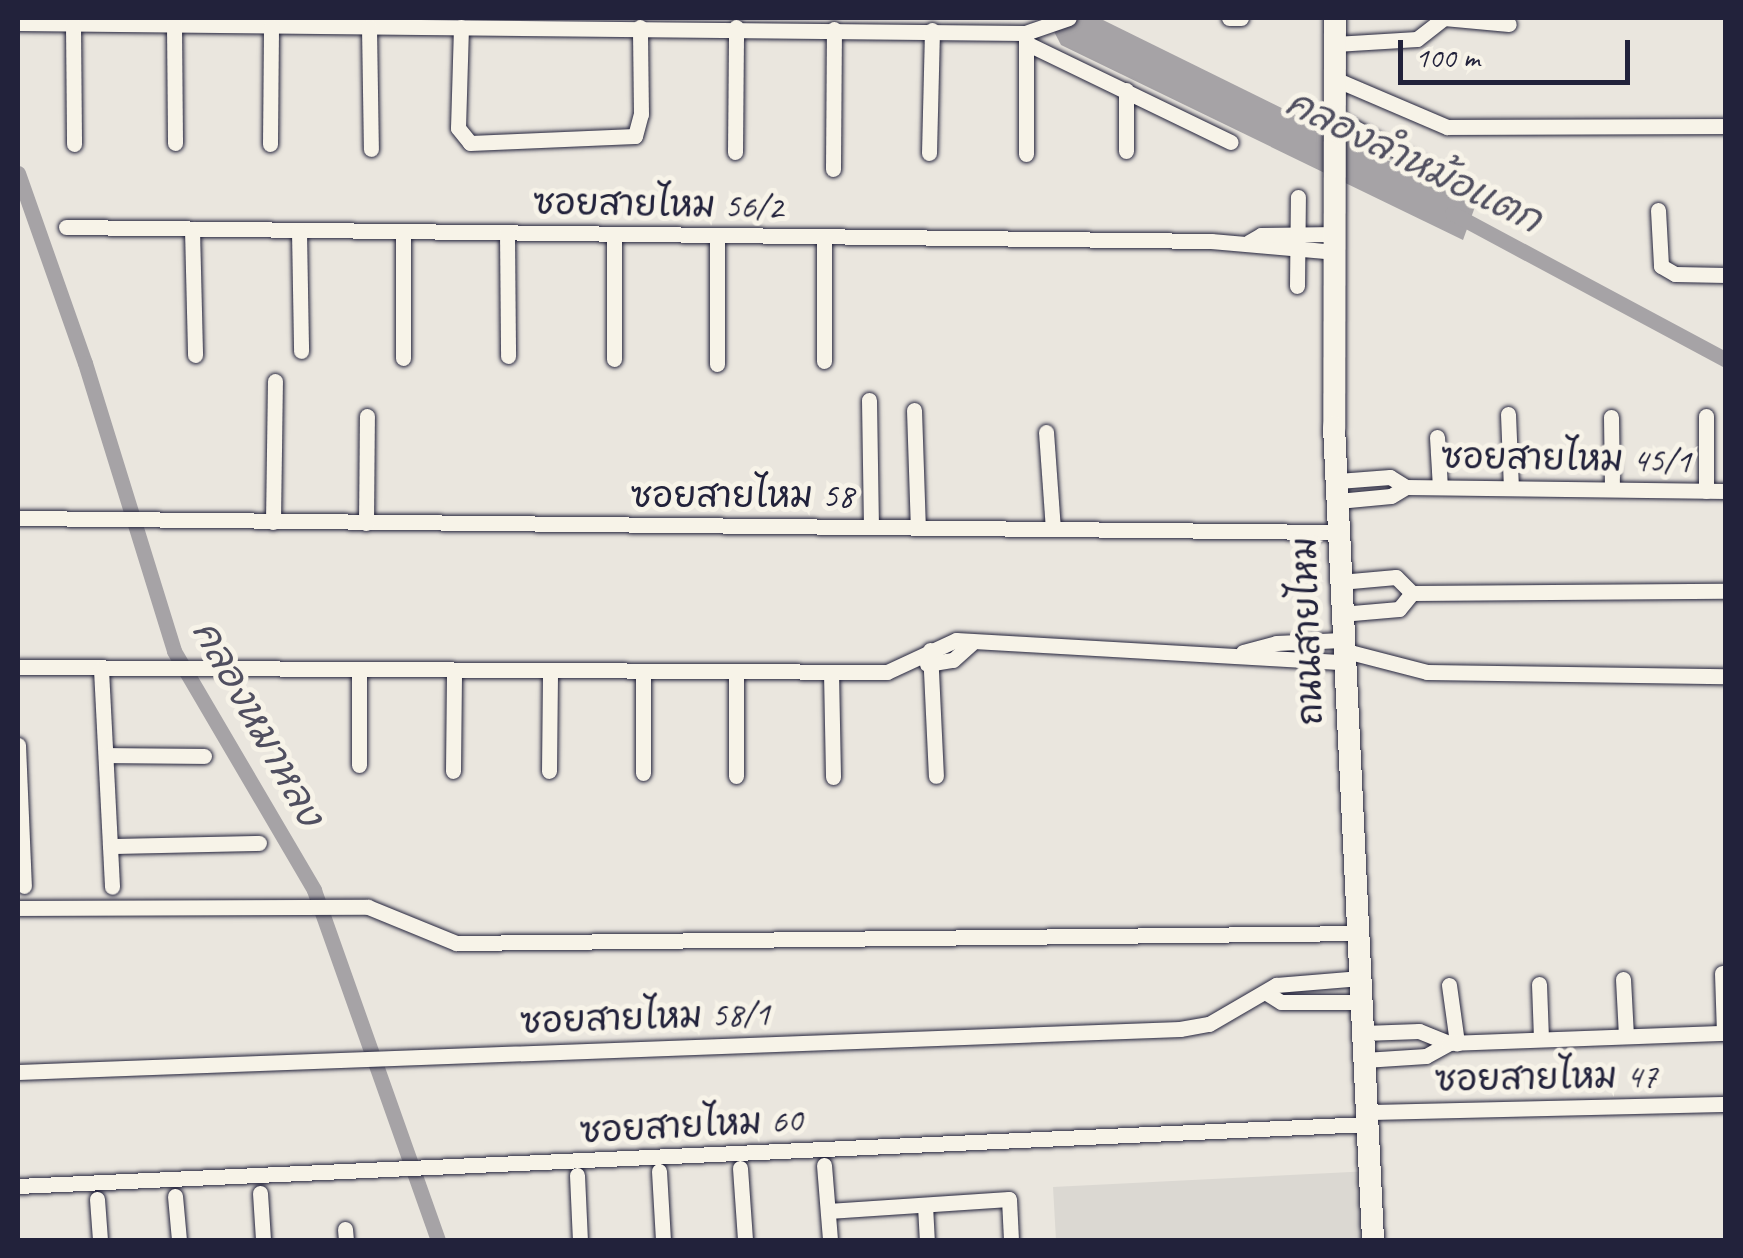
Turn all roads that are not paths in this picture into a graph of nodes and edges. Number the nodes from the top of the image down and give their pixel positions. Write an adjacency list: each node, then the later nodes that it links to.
1 (1069, 18): 17 (street)
2 (1229, 18): 3 (street)
3 (1240, 18)
4 (1335, 18): 18 (main road, ถนนสายไหม)
5 (1444, 18): 8 (street); 18 (street)
6 (18, 23): 7 (street)
7 (73, 24): 9 (street); 25 (street)
8 (1509, 24)
9 (174, 25): 10 (street); 24 (street)
10 (271, 26): 11 (street); 26 (street)
11 (368, 27): 14 (street); 27 (street)
12 (640, 27): 13 (street); 14 (street); 14 (street)
13 (736, 27): 15 (street); 28 (street)
14 (461, 28)
15 (834, 29): 16 (street); 32 (street)
16 (932, 30): 17 (street); 30 (street)
17 (1030, 36): 20 (street); 31 (street)
18 (1335, 44): 19 (main road, ถนนสายไหม)
19 (1335, 78): 21 (main road, ถนนสายไหม); 22 (street)
20 (1126, 90): 23 (street); 29 (street)
21 (1335, 120): 33 (street); 46 (main road, ถนนสายไหม)
22 (1726, 126)
23 (1231, 142)
24 (175, 143)
25 (74, 144)
26 (270, 144)
27 (371, 150)
28 (735, 152)
29 (1126, 152)
30 (929, 153)
31 (1026, 154)
32 (834, 169)
33 (1466, 188)
34 (1298, 197): 40 (street)
35 (1658, 210): 48 (street)
36 (66, 228): 37 (street, ซอยสายไหม 56/2)
37 (192, 229): 38 (street, ซอยสายไหม 56/2); 51 (street)
38 (299, 230): 39 (street, ซอยสายไหม 56/2); 50 (street)
39 (403, 232): 41 (street, ซอยสายไหม 56/2); 53 (street)
40 (1297, 232): 45 (street, ซอยสายไหม 56/2); 46 (street, ซอยสายไหม 56/2); 47 (street)
41 (508, 233): 42 (street, ซอยสายไหม 56/2); 52 (street)
42 (614, 234): 43 (street, ซอยสายไหม 56/2); 54 (street)
43 (718, 236): 44 (street, ซอยสายไหม 56/2); 56 (street)
44 (824, 237): 45 (street, ซอยสายไหม 56/2); 55 (street)
45 (1249, 242): 47 (street, ซอยสายไหม 56/2)
46 (1337, 243): 47 (street, ซอยสายไหม 56/2); 69 (main road, ถนนสายไหม)
47 (1296, 250): 49 (street)
48 (1726, 275)
49 (1297, 286)
50 (301, 351)
51 (195, 355)
52 (508, 356)
53 (403, 358)
54 (614, 358)
55 (824, 361)
56 (716, 364)
57 (275, 381): 73 (street)
58 (870, 400): 75 (street)
59 (914, 410): 76 (street)
60 (1508, 414): 67 (street)
61 (366, 416): 74 (street)
62 (1706, 416): 70 (street)
63 (1611, 417): 68 (street)
64 (1046, 432): 77 (street)
65 (1437, 437): 66 (street)
66 (1440, 487): 67 (street, ซอยสายไหม 45/1); 69 (street, ซอยสายไหม 45/1)
67 (1510, 488): 68 (street, ซอยสายไหม 45/1)
68 (1612, 488): 70 (street, ซอยสายไหม 45/1)
69 (1338, 491): 78 (main road, ถนนสายไหม)
70 (1706, 491): 71 (street, ซอยสายไหม 45/1)
71 (1726, 491)
72 (18, 518): 73 (street, ซอยสายไหม 58)
73 (273, 522): 74 (street, ซอยสายไหม 58)
74 (366, 523): 75 (street, ซอยสายไหม 58)
75 (871, 528): 76 (street, ซอยสายไหม 58)
76 (918, 528): 77 (street, ซอยสายไหม 58)
77 (1053, 530): 78 (street, ซอยสายไหม 58)
78 (1339, 532): 79 (main road, ถนนสายไหม)
79 (1340, 582): 81 (street); 82 (main road, ถนนสายไหม)
80 (1726, 590): 81 (street)
81 (1412, 593): 82 (street)
82 (1341, 614): 83 (main road, ถนนสายไหม)
83 (1342, 651): 84 (street); 93 (street); 109 (main road, ถนนสายไหม)
84 (927, 658): 92 (street); 102 (street)
85 (18, 668): 86 (street)
86 (101, 669): 87 (street); 95 (street)
87 (359, 669): 88 (street); 97 (street)
88 (454, 670): 89 (street); 98 (street)
89 (550, 671): 90 (street); 99 (street)
90 (643, 672): 91 (street); 100 (street)
91 (736, 672): 92 (street); 101 (street)
92 (830, 672): 103 (street)
93 (1726, 676)
94 (18, 745): 106 (street)
95 (106, 755): 96 (street); 105 (street)
96 (204, 756)
97 (359, 765)
98 (453, 770)
99 (548, 771)
100 (644, 773)
101 (736, 776)
102 (936, 776)
103 (833, 777)
104 (259, 844): 105 (street)
105 (110, 846): 107 (street)
106 (24, 886)
107 (112, 887)
108 (18, 908): 109 (street)
109 (1359, 933): 111 (main road, ถนนสายไหม)
110 (1722, 972): 117 (street)
111 (1362, 978): 115 (street, ซอยสายไหม 58/1); 116 (main road, ถนนสายไหม)
112 (1622, 979): 119 (street)
113 (1449, 984): 121 (street)
114 (1539, 984): 120 (street)
115 (1268, 994): 116 (street); 123 (street, ซอยสายไหม 58/1)
116 (1362, 1002): 118 (main road, ถนนสายไหม)
117 (1725, 1032): 119 (street)
118 (1363, 1033): 121 (street); 122 (main road, ถนนสายไหม)
119 (1626, 1036): 120 (street)
120 (1542, 1040): 121 (street)
121 (1453, 1043): 122 (street)
122 (1364, 1060): 125 (main road, ถนนสายไหม)
123 (18, 1072)
124 (1726, 1104): 125 (street, ซอยสายไหม 47)
125 (1368, 1118): 130 (street, ซอยสายไหม 60); 145 (main road, ถนนสายไหม)
126 (824, 1166): 135 (street)
127 (740, 1168): 141 (street)
128 (660, 1172): 140 (street)
129 (577, 1175): 139 (street)
130 (18, 1186)
131 (260, 1193): 138 (street)
132 (176, 1196): 137 (street)
133 (98, 1199): 136 (street)
134 (925, 1205): 135 (street); 143 (street); 144 (street)
135 (828, 1211): 142 (street)
136 (100, 1240)
137 (179, 1240)
138 (263, 1240)
139 (580, 1240)
140 (663, 1240)
141 (745, 1240)
142 (830, 1240)
143 (927, 1240)
144 (1011, 1240)
145 (1373, 1240)

